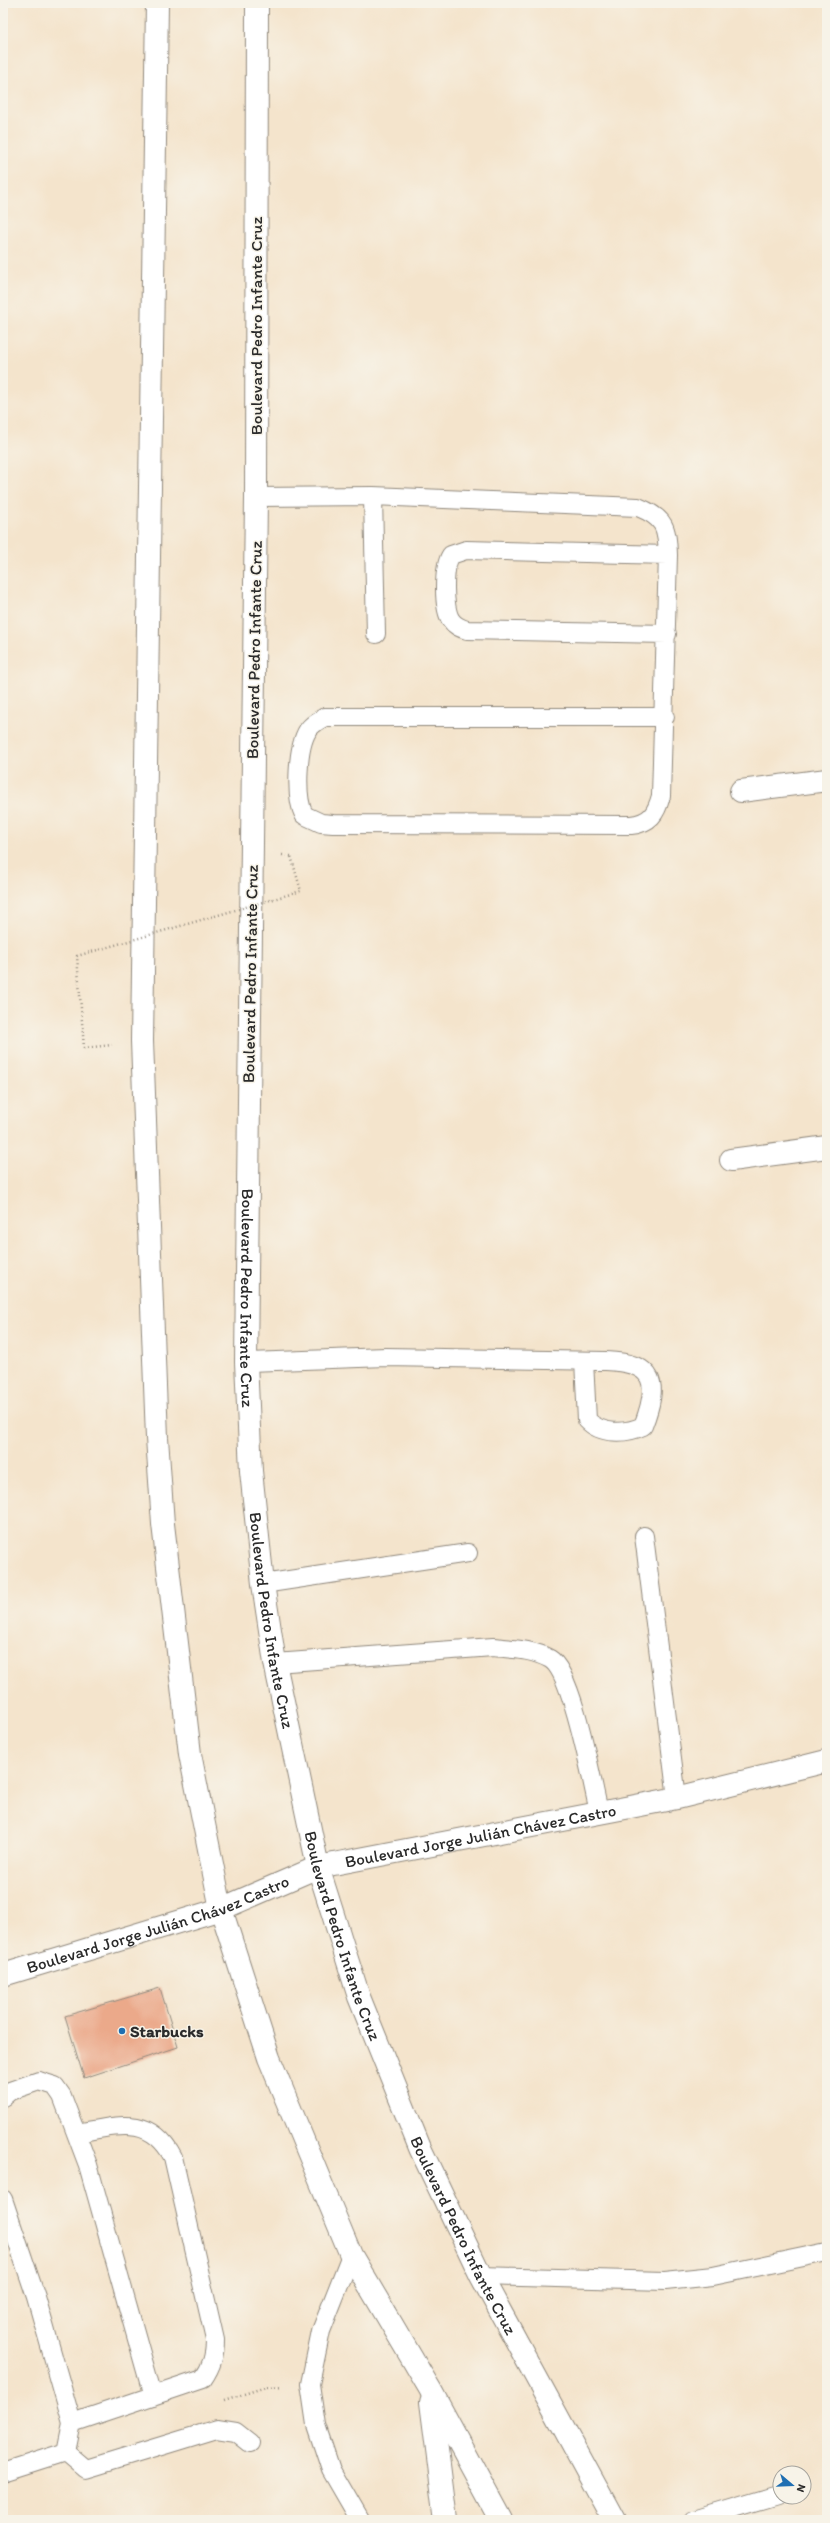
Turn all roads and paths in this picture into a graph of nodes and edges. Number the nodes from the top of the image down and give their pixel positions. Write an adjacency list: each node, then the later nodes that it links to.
1 (157, 3): 25 (main road)
2 (256, 3): 4 (main road, Boulevard Pedro Infante Cruz)
3 (373, 496): 4 (lane); 5 (lane); 6 (lane)
4 (256, 497): 16 (main road, Boulevard Pedro Infante Cruz)
5 (668, 555): 7 (lane); 7 (lane)
6 (376, 634)
7 (667, 634): 8 (lane)
8 (665, 717): 8 (lane)
9 (827, 780): 10 (main road)
10 (742, 791)
11 (291, 856): 12 (path, bridge)
12 (84, 1048)
13 (827, 1148): 14 (main road)
14 (731, 1160)
15 (584, 1361): 15 (lane); 16 (lane)
16 (246, 1362): 19 (main road, Boulevard Pedro Infante Cruz)
17 (644, 1536): 22 (lane)
18 (468, 1553): 19 (lane)
19 (263, 1584): 20 (main road, Boulevard Pedro Infante Cruz)
20 (275, 1663): 23 (lane); 24 (main road, Boulevard Pedro Infante Cruz)
21 (827, 1761): 22 (main road, Boulevard Jorge Julián Chávez Castro)
22 (677, 1798): 23 (main road, Boulevard Jorge Julián Chávez Castro)
23 (599, 1812): 24 (main road, Boulevard Jorge Julián Chávez Castro)
24 (318, 1867): 25 (main road, Boulevard Jorge Julián Chávez Castro); 32 (main road, Boulevard Pedro Infante Cruz)
25 (221, 1909): 26 (main road, Boulevard Jorge Julián Chávez Castro); 31 (main road)
26 (3, 1975)
27 (3, 2097): 28 (lane)
28 (77, 2133): 34 (lane); 34 (lane)
29 (3, 2199): 35 (lane)
30 (827, 2252): 32 (lane)
31 (351, 2255): 33 (main road); 40 (lane)
32 (480, 2276): 43 (main road, Boulevard Pedro Infante Cruz)
33 (430, 2389): 41 (main road); 42 (main road)
34 (153, 2396): 35 (lane)
35 (72, 2423): 37 (lane)
36 (250, 2443): 37 (lane)
37 (66, 2452): 38 (lane)
38 (3, 2472)
39 (772, 2497): 44 (lane)
40 (360, 2520)
41 (446, 2520)
42 (501, 2520)
43 (614, 2520)
44 (694, 2520)

